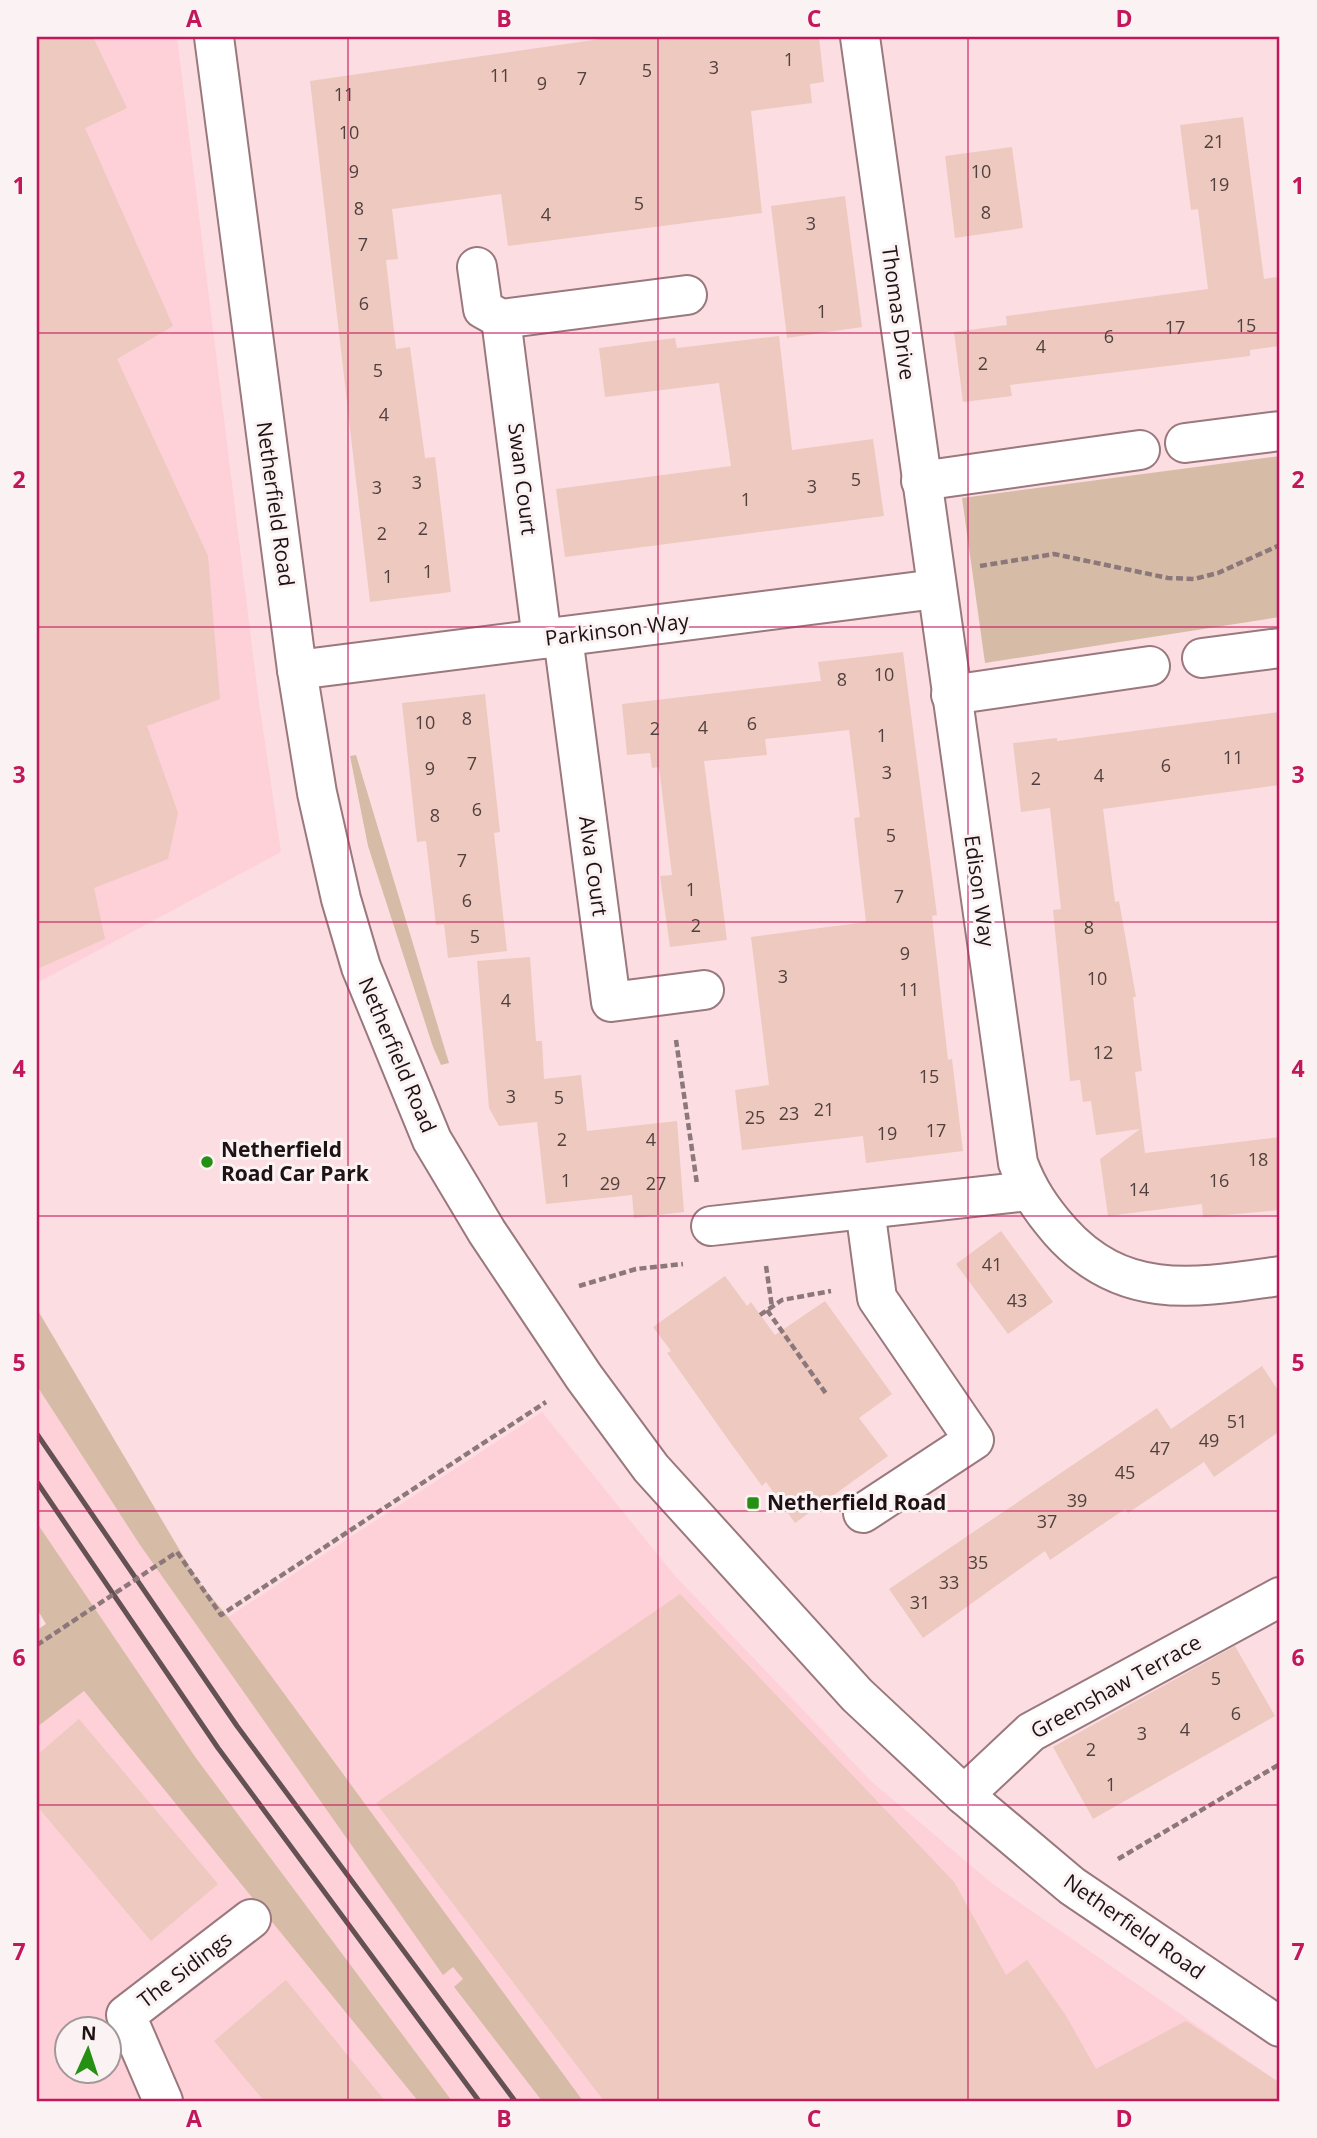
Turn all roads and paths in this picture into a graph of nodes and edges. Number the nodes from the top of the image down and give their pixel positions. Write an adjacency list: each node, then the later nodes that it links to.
1 (214, 37): 16 (street, Netherfield Road)
2 (860, 37): 9 (street, Thomas Drive)
3 (477, 267): 5 (street)
4 (687, 295): 5 (street)
5 (502, 319): 12 (street, Swan Court)
6 (1280, 430): 7 (street)
7 (1185, 443)
8 (1140, 450): 9 (street)
9 (921, 481): 11 (street, Thomas Drive)
10 (1280, 545): 11 (path)
11 (935, 583): 12 (street, Parkinson Way); 17 (street, Edison Way)
12 (552, 638): 16 (street, Parkinson Way); 18 (street, Alva Court)
13 (1280, 648): 14 (street)
14 (1202, 658)
15 (1150, 666): 17 (street)
16 (297, 670): 25 (street, Netherfield Road)
17 (951, 695): 19 (street, Edison Way)
18 (687, 992): 21 (path)
19 (1029, 1191): 20 (street); 23 (street, Edison Way)
20 (865, 1209): 21 (street); 24 (street)
21 (704, 1210)
22 (696, 1263): 25 (path)
23 (1280, 1276)
24 (876, 1287): 26 (path); 30 (street)
25 (533, 1300): 28 (street, Netherfield Road)
26 (767, 1310): 27 (path); 29 (path)
27 (760, 1315)
28 (584, 1377): 32 (path, bridge); 34 (street, Netherfield Road)
29 (827, 1395)
30 (863, 1513)
31 (1280, 1597): 34 (street, Greenshaw Terrace)
32 (37, 1645)
33 (1280, 1764): 35 (path)
34 (964, 1795): 35 (street, Netherfield Road)
35 (1072, 1886): 37 (street, Netherfield Road)
36 (251, 1919): 38 (street, The Sidings)
37 (1280, 2027)
38 (163, 2101)

